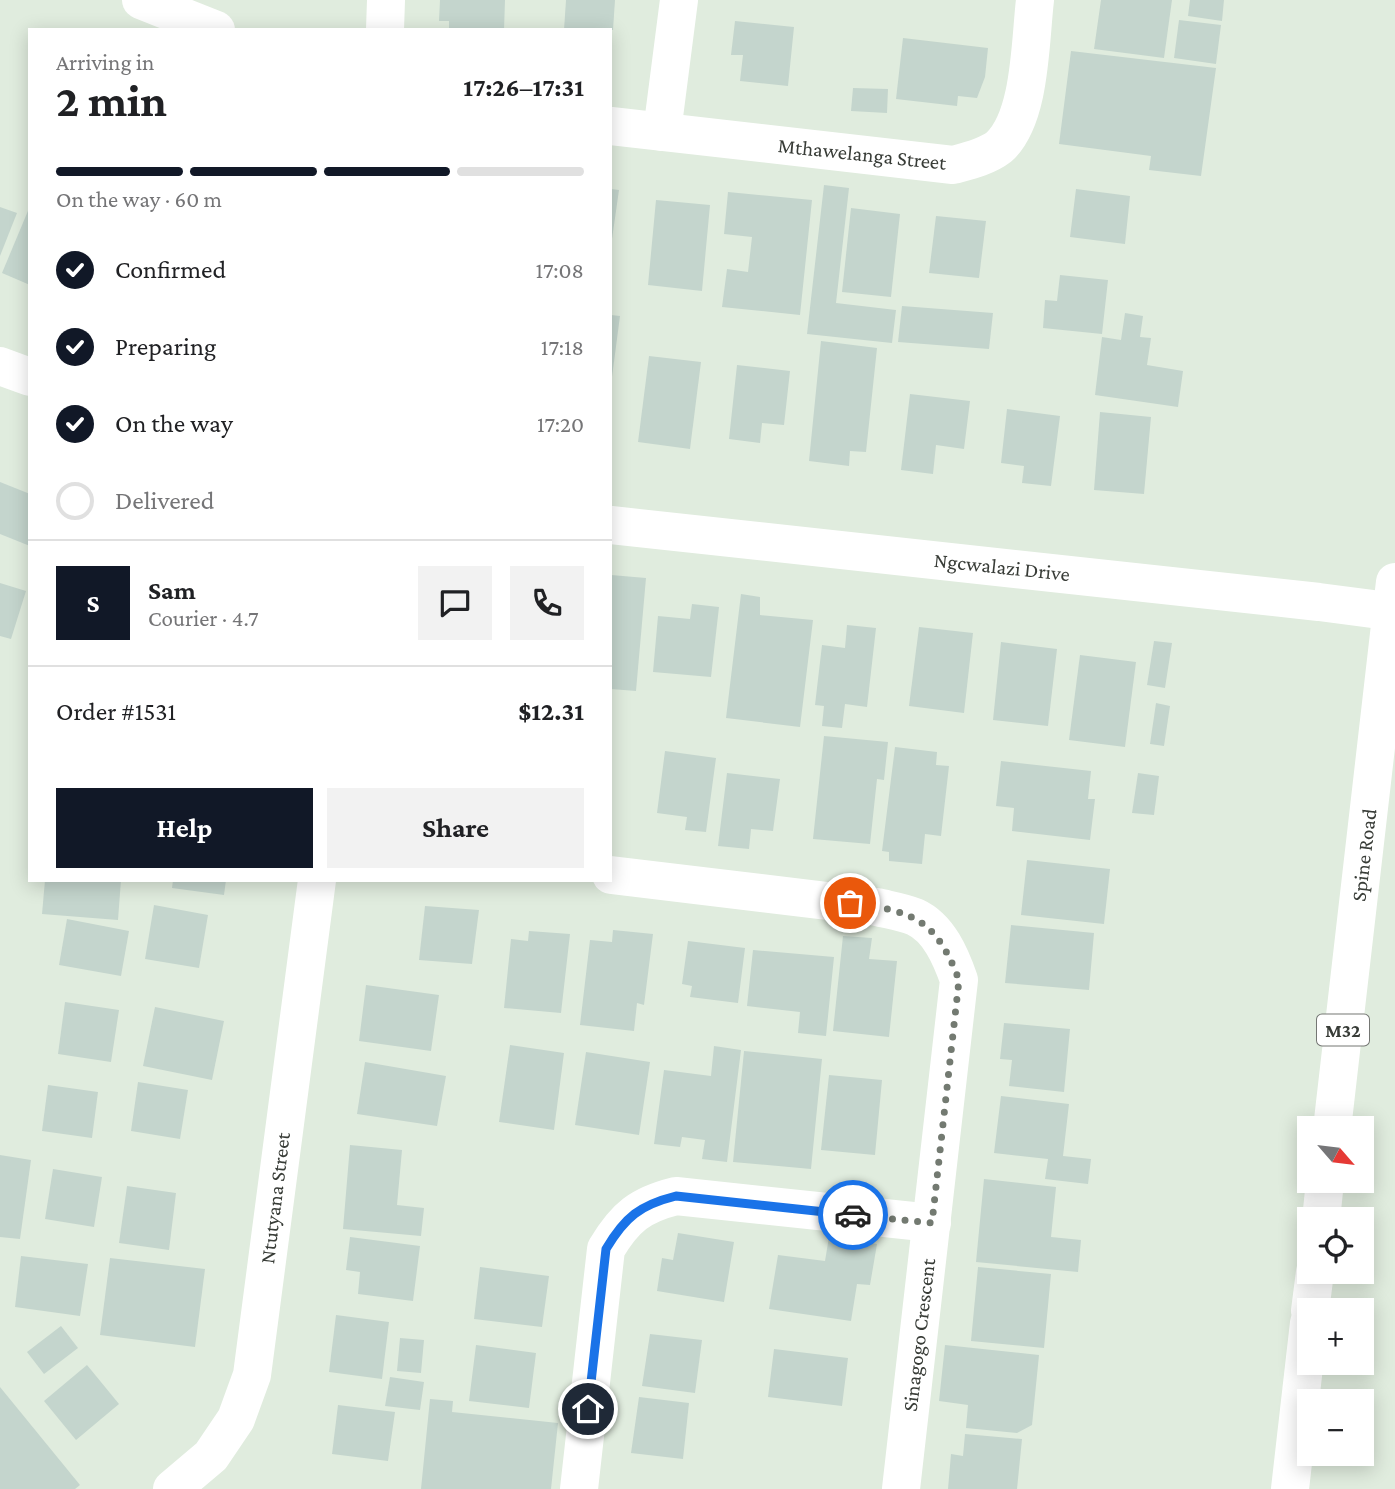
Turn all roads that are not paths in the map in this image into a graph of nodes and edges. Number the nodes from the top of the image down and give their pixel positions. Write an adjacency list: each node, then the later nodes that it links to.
1 (141, 0): 5 (street)
2 (386, 0): 6 (street)
3 (679, 0): 8 (street)
4 (1035, 0): 8 (street, Mthawelanga Street)
5 (211, 28)
6 (385, 28)
7 (612, 126): 8 (street, Mthawelanga Street)
8 (662, 132)
9 (0, 366): 10 (street)
10 (28, 376)
11 (612, 525): 12 (street, Ngcwalazi Drive)
12 (1394, 602): 15 (street, Spine Road / M32)
13 (612, 875): 16 (street, Sinagogo Crescent)
14 (317, 882): 18 (street, Ntutyana Street)
15 (1334, 1116)
16 (932, 1223): 19 (street); 20 (street, Sinagogo Crescent)
17 (1303, 1375): 21 (street)
18 (172, 1489)
19 (579, 1489)
20 (901, 1489)
21 (1290, 1489)

